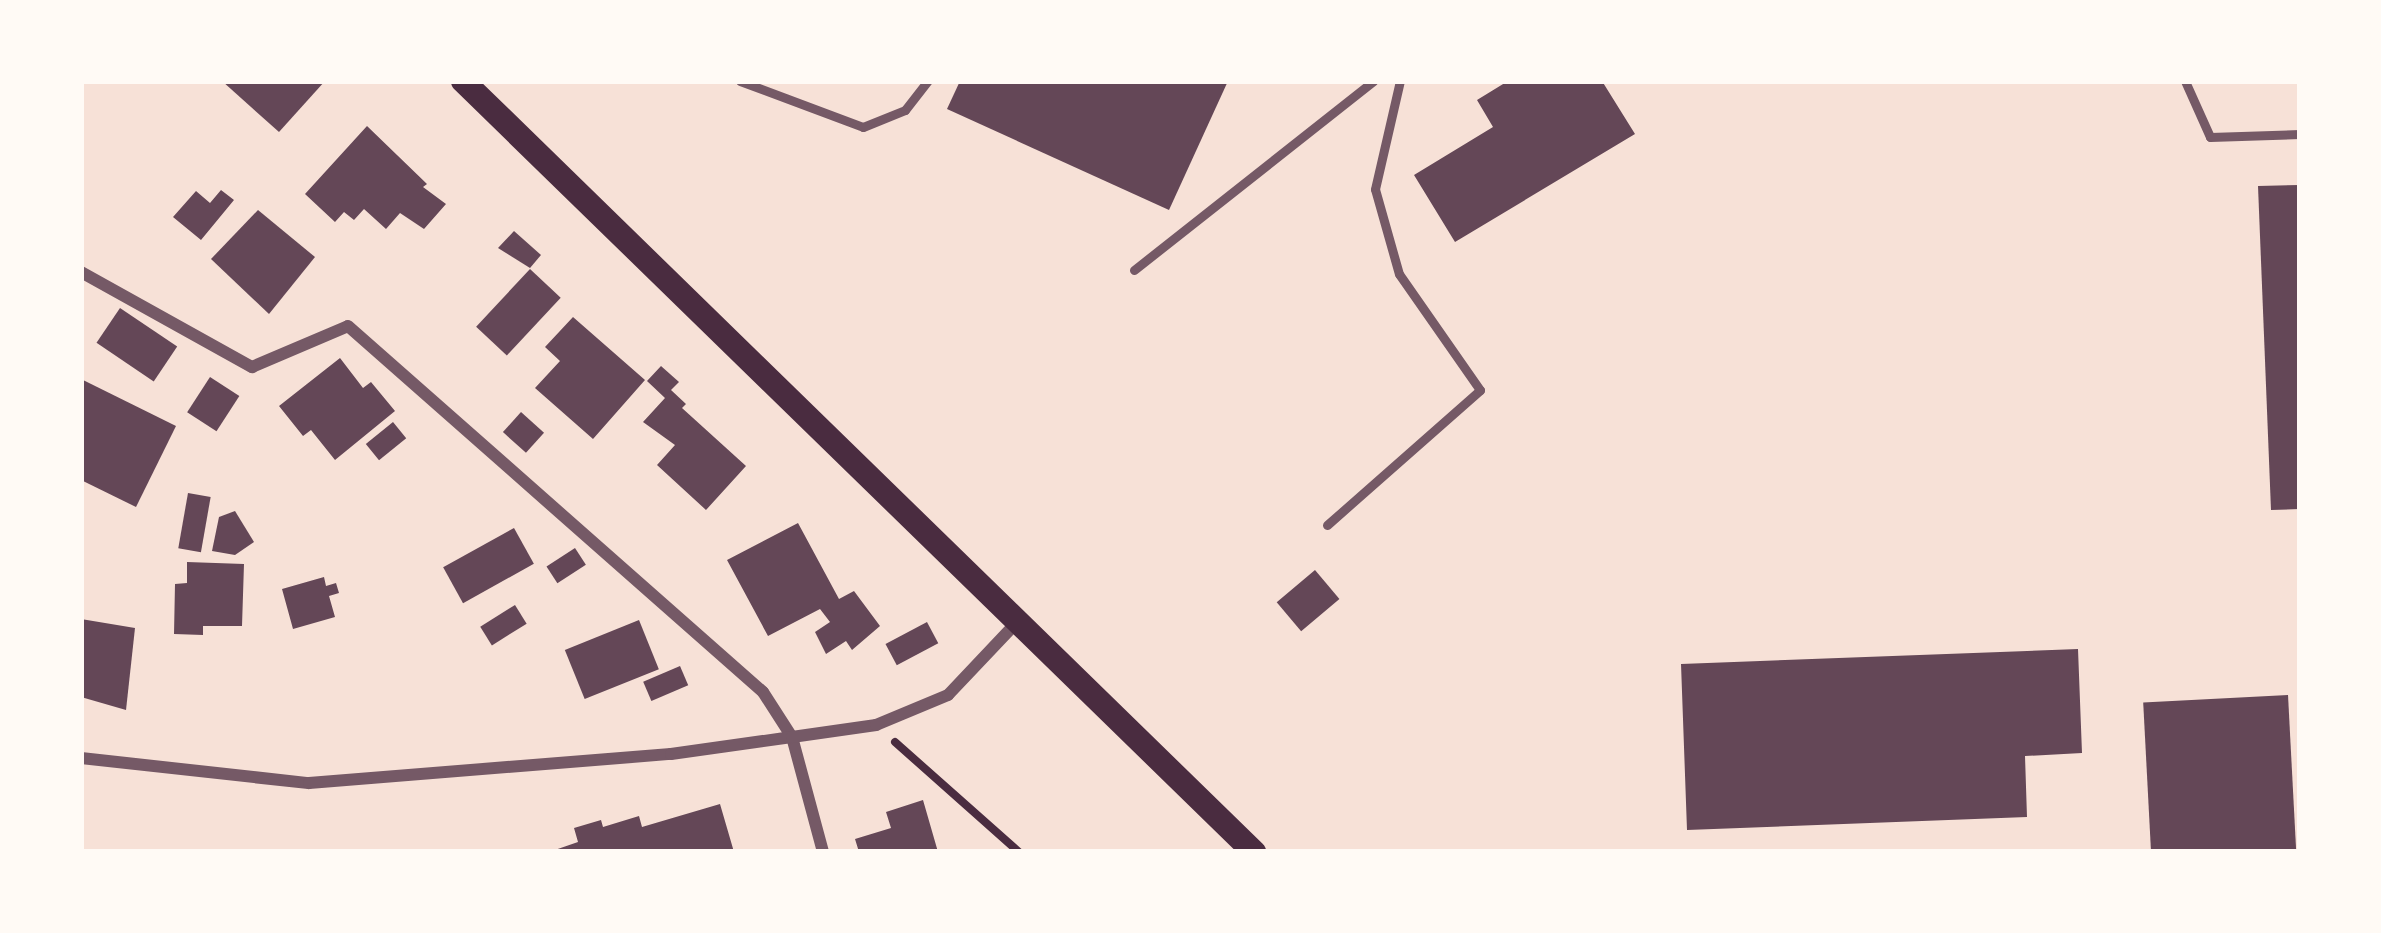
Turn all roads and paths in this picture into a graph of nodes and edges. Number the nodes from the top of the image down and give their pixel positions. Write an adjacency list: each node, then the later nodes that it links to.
1 (463, 81): 11 (main road)
2 (740, 81): 3 (lane)
3 (928, 81)
4 (1372, 81): 8 (lane)
5 (1400, 81): 10 (lane)
6 (2185, 81): 7 (lane)
7 (2300, 134)
8 (1134, 270)
9 (81, 272): 13 (street)
10 (1327, 525)
11 (1016, 623): 12 (street); 17 (main road)
12 (876, 725): 13 (street); 16 (path)
13 (792, 737): 14 (street); 15 (street)
14 (81, 758)
15 (823, 852)
16 (1019, 852)
17 (1254, 852)

